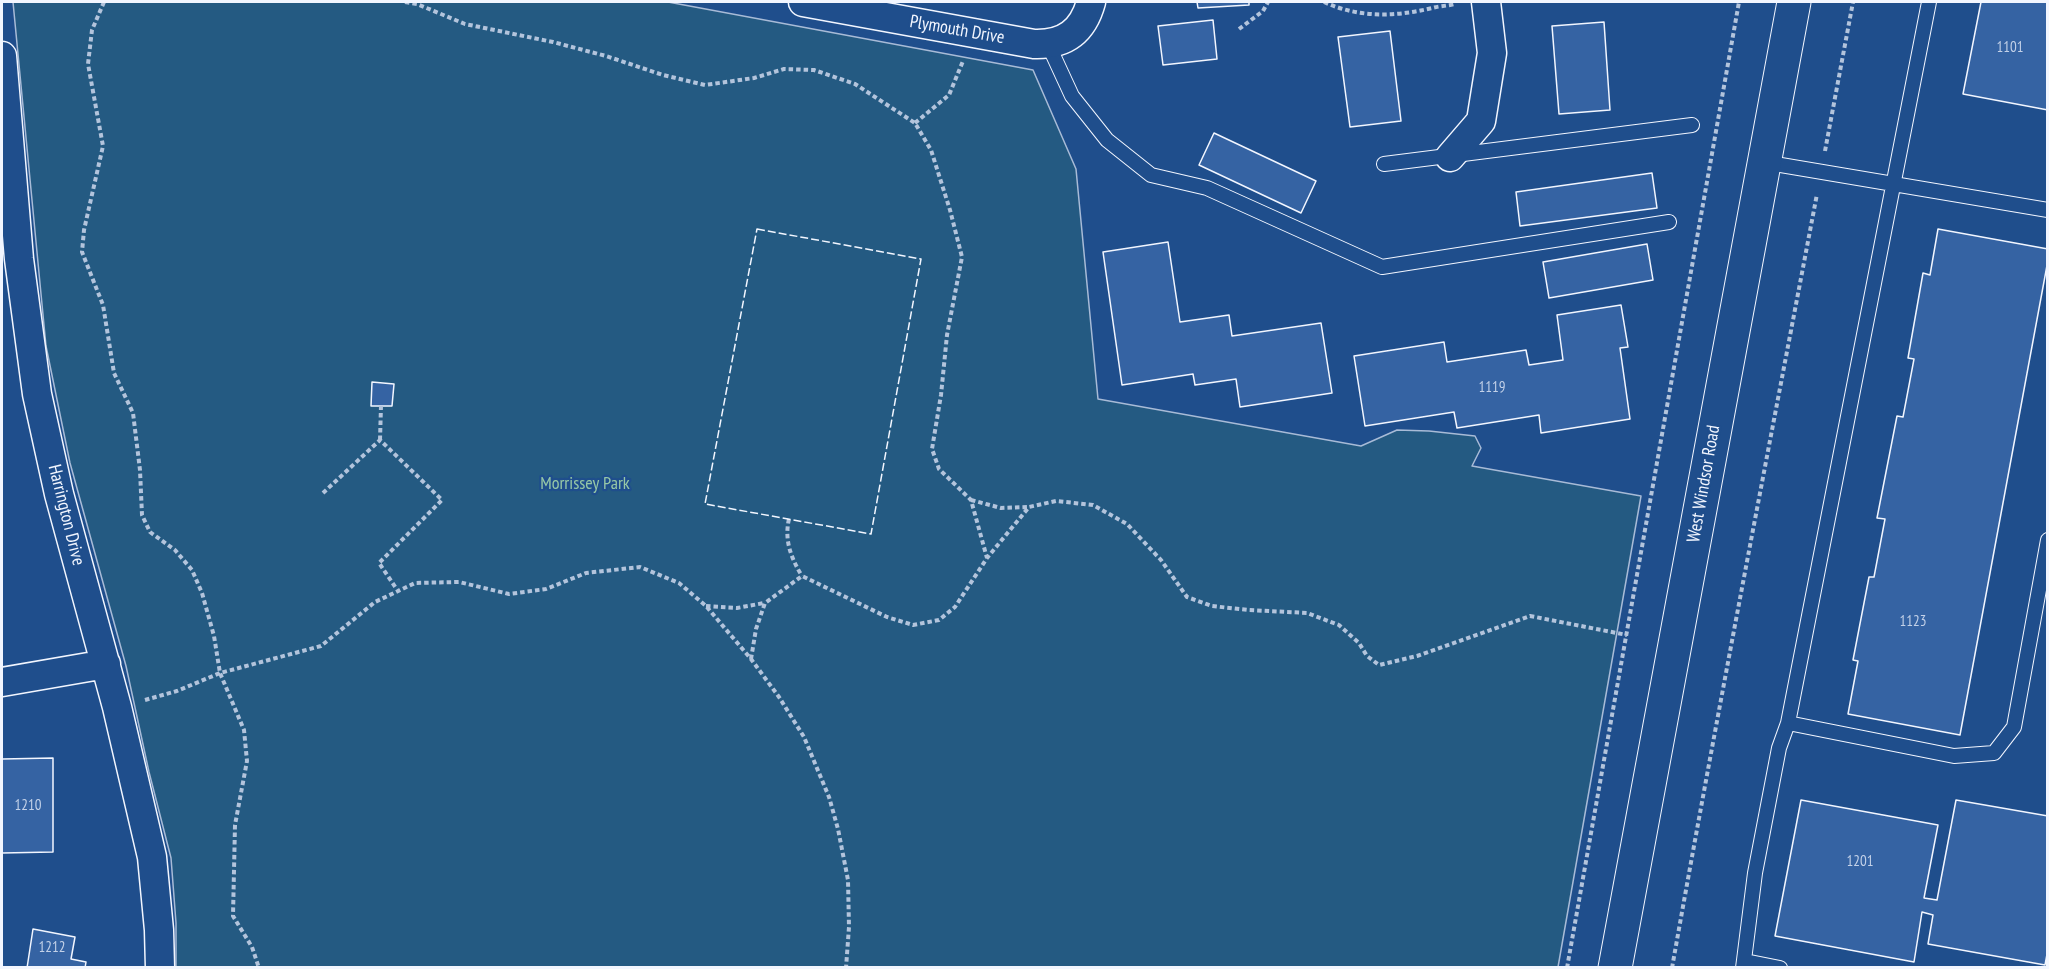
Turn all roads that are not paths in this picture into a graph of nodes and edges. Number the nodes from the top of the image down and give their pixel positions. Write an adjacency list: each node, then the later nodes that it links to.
1 (803, 2): 6 (street, Plymouth Drive)
2 (1091, 2): 6 (street, Plymouth Drive)
3 (1472, 2): 9 (street)
4 (1794, 2): 10 (main road, West Windsor Road)
5 (1929, 2): 12 (lane)
6 (1048, 44): 14 (lane)
7 (2, 56): 15 (street, Harrington Drive)
8 (1692, 125): 9 (lane)
9 (1450, 157): 11 (lane)
10 (1763, 162): 12 (lane); 22 (main road, West Windsor Road)
11 (1384, 164)
12 (1893, 183): 13 (lane); 19 (lane)
13 (2048, 210)
14 (1670, 222)
15 (10, 260): 17 (street, Harrington Drive)
16 (2048, 540): 19 (lane)
17 (106, 664): 18 (street); 21 (street, Harrington Drive)
18 (2, 682)
19 (1788, 723): 20 (lane)
20 (1744, 964): 23 (lane)
21 (160, 968)
22 (1615, 968)
23 (1780, 968)

